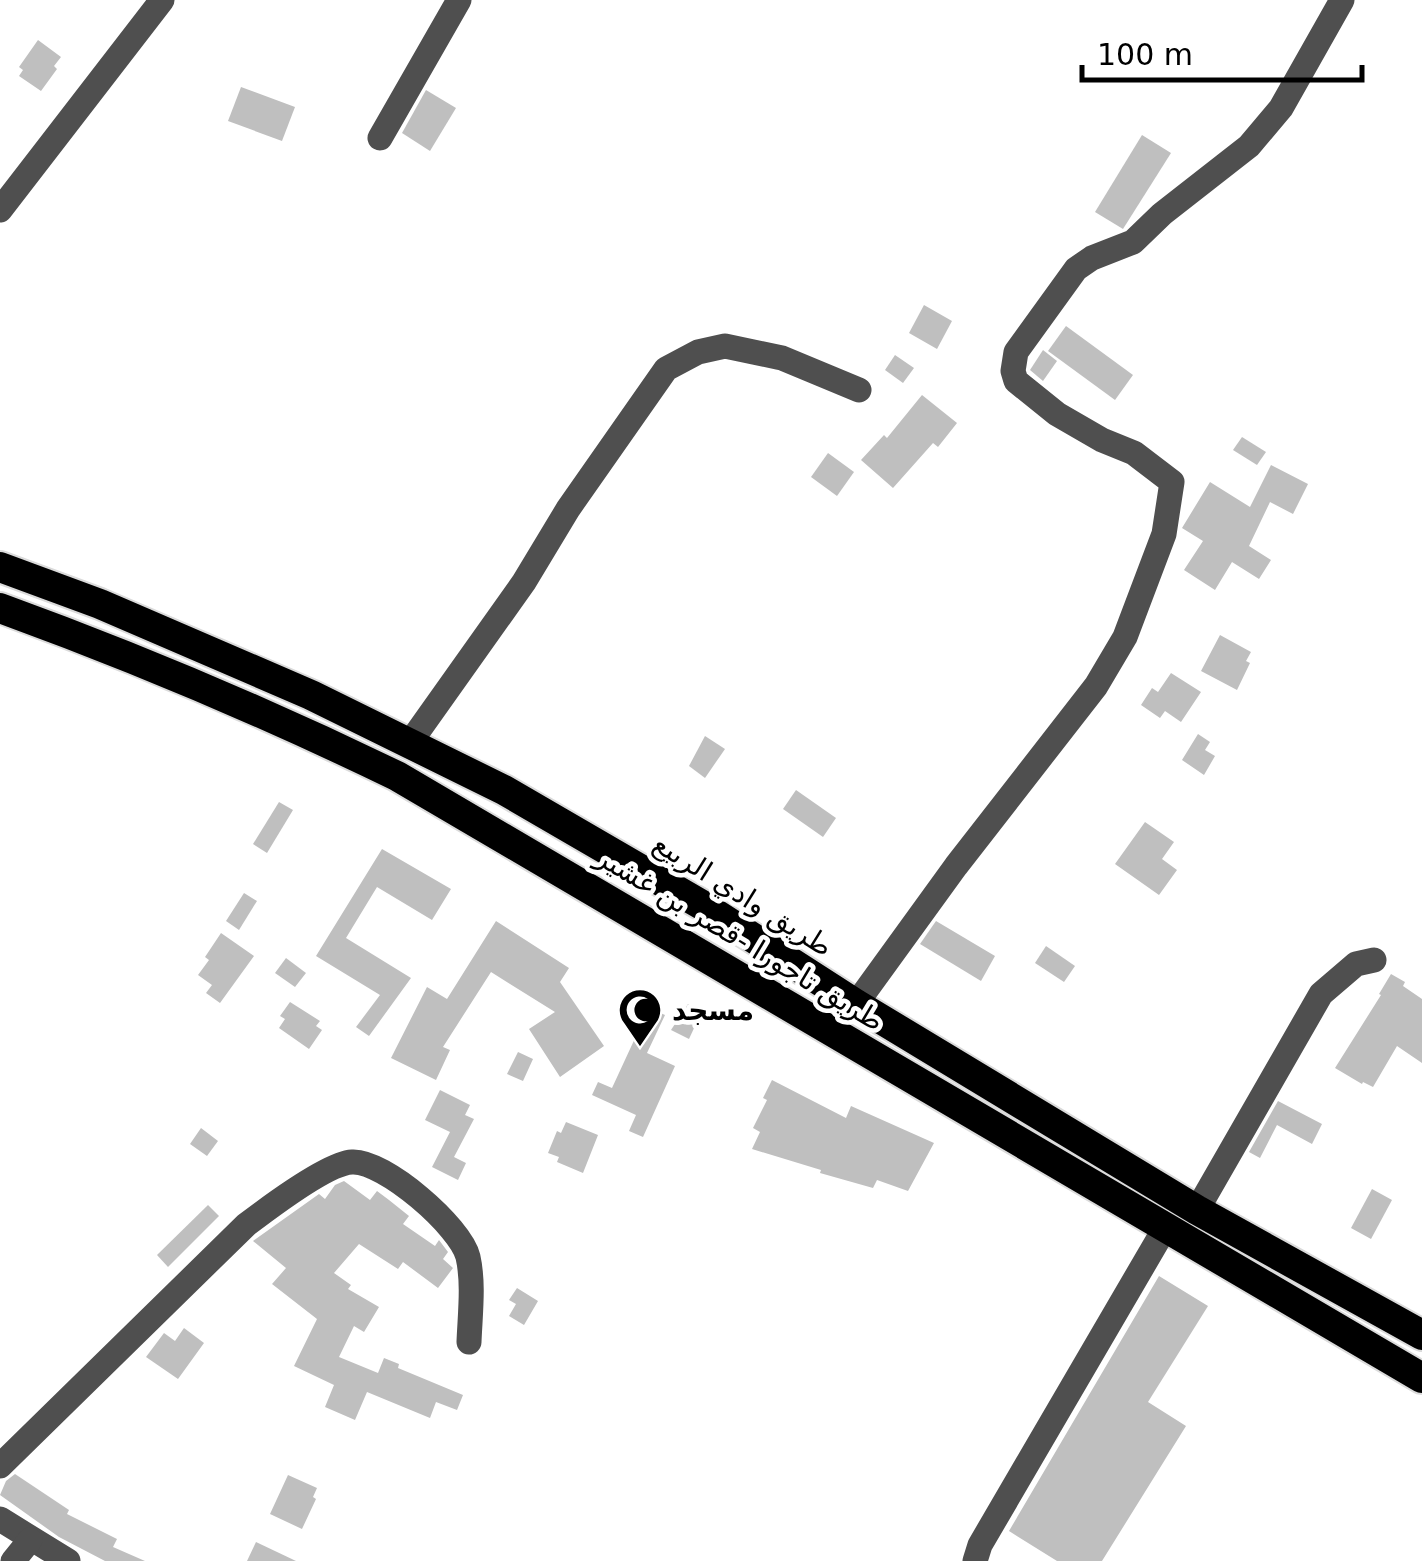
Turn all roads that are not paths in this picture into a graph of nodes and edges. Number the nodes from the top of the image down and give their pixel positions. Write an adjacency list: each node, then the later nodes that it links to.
1 (162, 0): 5 (street)
2 (459, 0): 4 (street)
3 (1342, 0): 11 (street)
4 (380, 138)
5 (0, 210)
6 (859, 390): 9 (street)
7 (0, 567): 9 (highway, طريق وادي الربيع)
8 (0, 608): 13 (highway, طريق تاجورا -قصر بن غشير)
9 (409, 744): 11 (highway, طريق وادي الربيع)
10 (1374, 960): 12 (street)
11 (856, 1004): 12 (highway, طريق وادي الربيع)
12 (1196, 1210): 14 (highway, طريق وادي الربيع)
13 (1166, 1228): 16 (highway, طريق تاجورا -قصر بن غشير); 22 (street)
14 (1422, 1335)
15 (469, 1342): 17 (street)
16 (1422, 1378)
17 (0, 1466)
18 (0, 1519): 19 (street)
19 (30, 1540): 20 (street); 21 (street)
20 (14, 1561)
21 (68, 1561)
22 (975, 1561)

